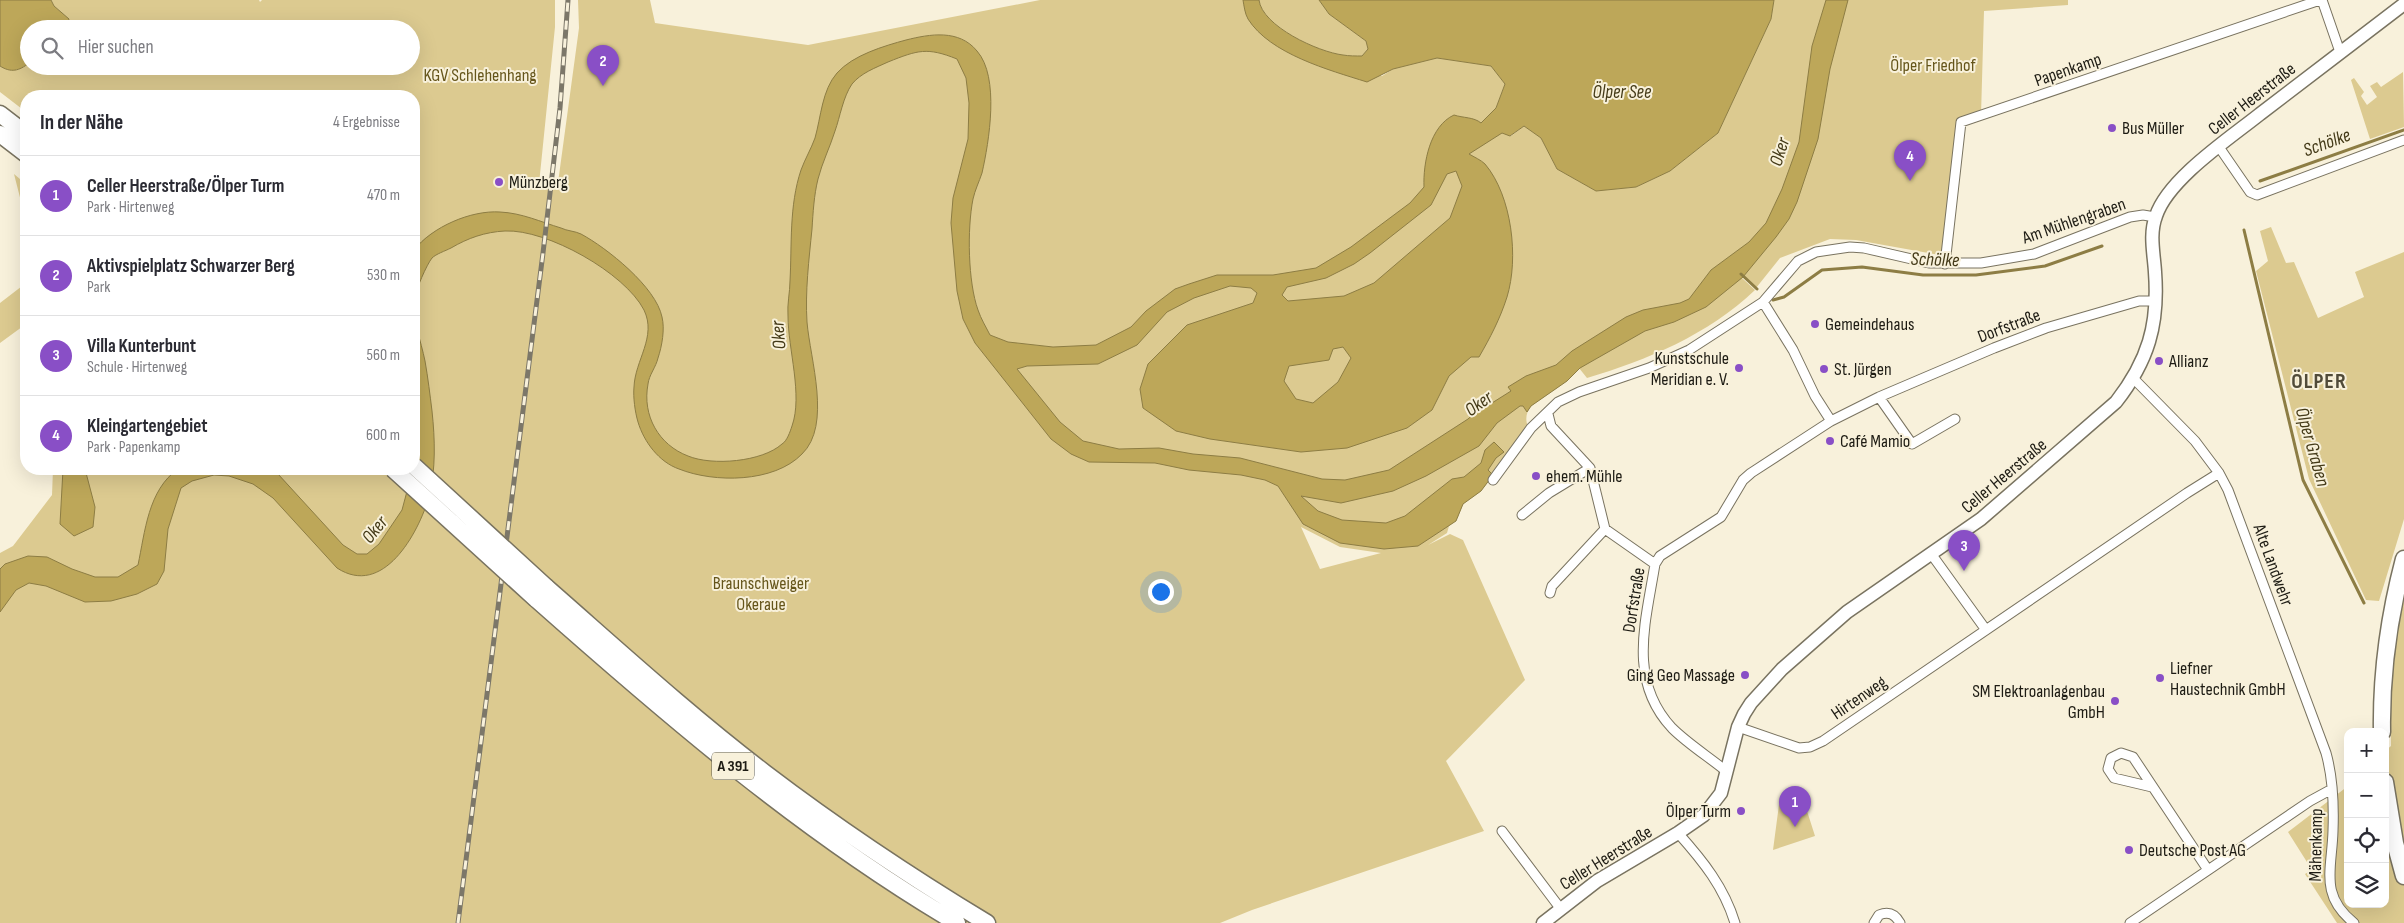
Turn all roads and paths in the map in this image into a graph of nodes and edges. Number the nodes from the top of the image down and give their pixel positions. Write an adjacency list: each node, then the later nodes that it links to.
1 (2321, 0): 3 (street); 11 (street, Papenkamp)
2 (2404, 4): 3 (main road, Celler Heerstraße)
3 (2340, 52): 8 (main road, Celler Heerstraße)
4 (0, 114): 5 (highway)
5 (20, 129)
6 (0, 134): 9 (highway)
7 (2404, 140): 8 (street)
8 (2219, 147): 10 (main road, Celler Heerstraße)
9 (20, 149)
10 (2155, 217): 11 (street, Am Mühlengraben); 12 (main road, Celler Heerstraße)
11 (1945, 264): 13 (street, Am Mühlengraben)
12 (2156, 300): 14 (main road, Celler Heerstraße); 15 (street, Dorfstraße)
13 (1763, 302): 16 (street, Am Mühlengraben); 18 (street)
14 (2134, 379): 21 (street, Alte Landwehr); 26 (main road, Celler Heerstraße)
15 (1879, 397): 17 (street); 18 (street, Dorfstraße)
16 (1548, 414): 19 (street); 23 (street, Am Mühlengraben)
17 (1955, 419)
18 (1831, 421): 28 (street, Dorfstraße)
19 (1590, 468): 24 (street); 25 (street)
20 (420, 472): 42 (highway, A 391, bridge)
21 (2219, 473): 30 (street, Hirtenweg); 35 (street, Alte Landwehr)
22 (400, 475): 42 (highway, A 391, bridge)
23 (1494, 480)
24 (1522, 515)
25 (1605, 529): 28 (street); 29 (street)
26 (1932, 555): 30 (street); 31 (main road, Celler Heerstraße)
27 (2404, 559): 32 (highway)
28 (1655, 564): 33 (street, Dorfstraße)
29 (1550, 593)
30 (1986, 630): 31 (street, Hirtenweg)
31 (1738, 727): 33 (main road, Celler Heerstraße)
32 (2382, 728)
33 (1726, 771): 38 (main road, Celler Heerstraße)
34 (2152, 787): 34 (street); 39 (street)
35 (2332, 789): 39 (street); 49 (street, Mähenkamp)
36 (2389, 806): 40 (highway)
37 (1502, 831): 41 (street)
38 (1678, 833): 41 (main road, Celler Heerstraße); 45 (street)
39 (2208, 870): 48 (street)
40 (2404, 876)
41 (1560, 908): 44 (main road, Celler Heerstraße)
42 (952, 914): 43 (highway, A 391)
43 (988, 923)
44 (1543, 923)
45 (1735, 923)
46 (1874, 923): 47 (street)
47 (1900, 923)
48 (2130, 923)
49 (2354, 923)

